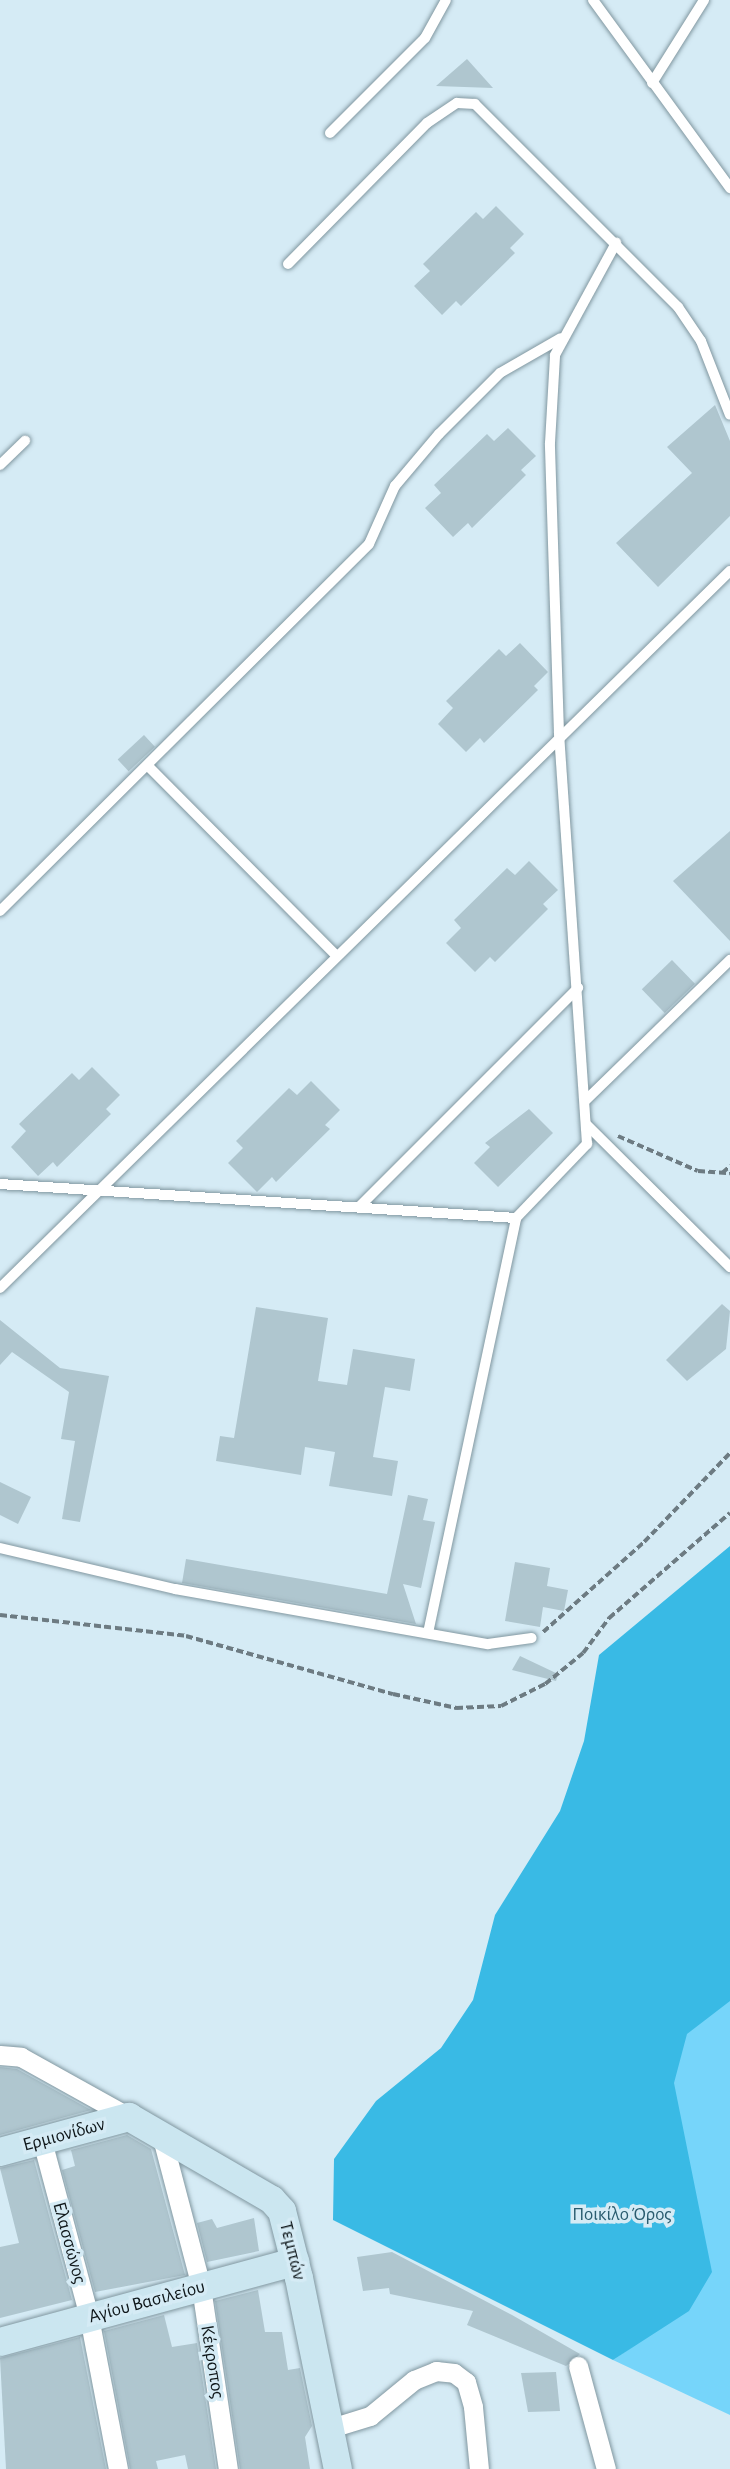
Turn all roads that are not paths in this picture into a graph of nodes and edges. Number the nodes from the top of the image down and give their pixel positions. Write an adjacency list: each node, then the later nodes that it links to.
1 (446, 0): 5 (lane)
2 (593, 0): 4 (lane)
3 (704, 0): 4 (lane)
4 (652, 83): 6 (lane)
5 (330, 133)
6 (730, 188)
7 (616, 243): 8 (lane); 9 (lane); 10 (lane)
8 (288, 264)
9 (561, 338): 14 (lane); 15 (lane)
10 (730, 415)
11 (25, 441): 12 (lane)
12 (0, 465)
13 (730, 572): 14 (lane)
14 (559, 734): 17 (lane); 19 (lane)
15 (149, 767): 16 (lane); 17 (lane)
16 (0, 911)
17 (336, 955): 23 (lane)
18 (730, 960): 20 (lane)
19 (578, 988): 20 (lane); 24 (lane)
20 (586, 1100): 21 (lane)
21 (587, 1125): 25 (lane); 26 (lane)
22 (0, 1184): 23 (lane)
23 (103, 1190): 24 (lane); 27 (lane)
24 (359, 1207): 25 (lane)
25 (516, 1218): 29 (lane)
26 (730, 1267)
27 (0, 1289)
28 (0, 1548): 29 (lane)
29 (428, 1633): 30 (lane)
30 (533, 1637)
31 (0, 2055): 32 (street)
32 (129, 2117): 33 (street, Τεμπών); 34 (street, Ερμιονίδων)
33 (161, 2134): 36 (street, Τεμπών); 37 (street, Κέκροπος)
34 (42, 2141): 35 (street, Ερμιονίδων); 38 (street, Ελασσώνος)
35 (0, 2152)
36 (295, 2262): 37 (street, Αγίου Βασιλείου); 41 (street, Τεμπών)
37 (201, 2287): 38 (street, Αγίου Βασιλείου); 43 (street, Κέκροπος)
38 (89, 2318): 39 (street, Αγίου Βασιλείου); 42 (street, Ελασσώνος)
39 (0, 2342)
40 (578, 2366): 46 (street)
41 (331, 2428): 44 (street, Τεμπών); 45 (street)
42 (118, 2469)
43 (228, 2469)
44 (338, 2469)
45 (479, 2469)
46 (606, 2469)

